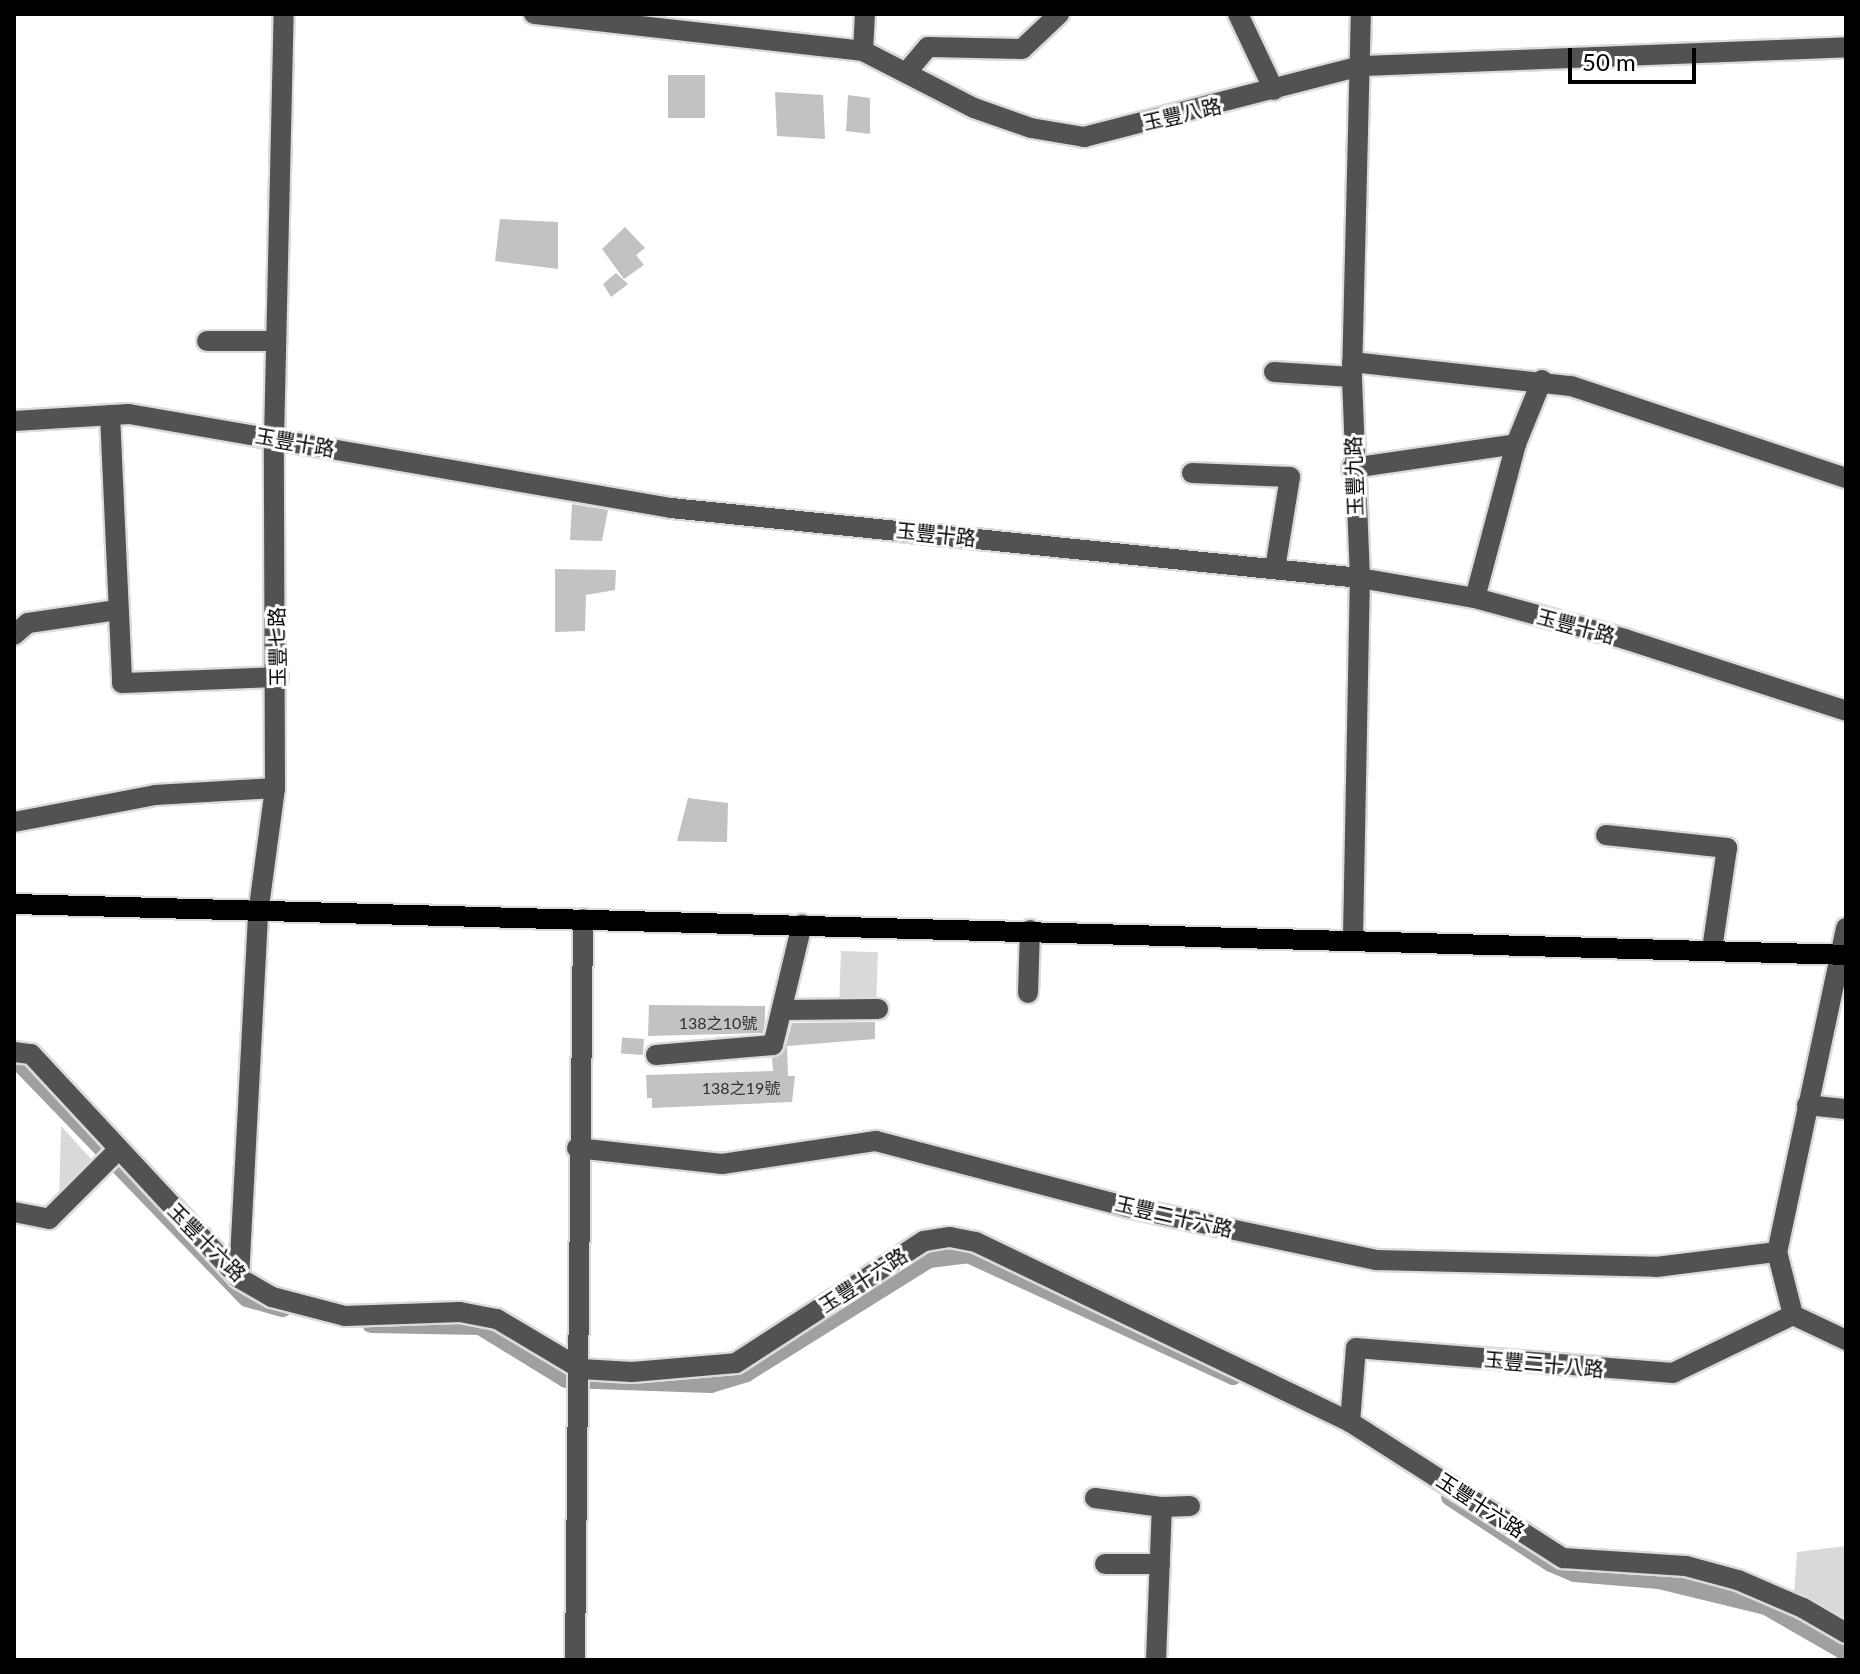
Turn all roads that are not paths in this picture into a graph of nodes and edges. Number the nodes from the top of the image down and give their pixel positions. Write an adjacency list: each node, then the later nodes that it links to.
1 (284, 14): 13 (street, 玉豐七路)
2 (534, 14): 8 (street, 玉豐八路)
3 (865, 14): 8 (street)
4 (1059, 14): 10 (street)
5 (1238, 14): 11 (street)
6 (1361, 14): 9 (street, 玉豐九路)
7 (1846, 47): 9 (street, 玉豐八路)
8 (863, 51): 10 (street, 玉豐八路)
9 (1360, 66): 11 (street, 玉豐八路); 14 (street, 玉豐九路)
10 (906, 73): 11 (street, 玉豐八路)
11 (1274, 90)
12 (207, 341): 13 (street)
13 (276, 341): 19 (street, 玉豐七路)
14 (1352, 370): 15 (street); 16 (street); 21 (street, 玉豐九路)
15 (1274, 372)
16 (1542, 380): 20 (street); 23 (street)
17 (110, 415): 18 (street, 玉豐十路); 19 (street, 玉豐十路); 27 (street)
18 (14, 421)
19 (274, 439): 24 (street, 玉豐十路); 29 (street, 玉豐七路)
20 (1516, 444): 21 (street); 26 (street)
21 (1352, 468): 25 (street, 玉豐九路)
22 (1192, 473): 24 (street)
23 (1846, 478)
24 (1275, 569): 25 (street, 玉豐十路)
25 (1360, 578): 26 (street, 玉豐十路); 40 (street, 玉豐九路)
26 (1475, 598): 30 (street, 玉豐十路)
27 (117, 610): 28 (street); 29 (street)
28 (14, 635)
29 (278, 677): 31 (street, 玉豐七路)
30 (1846, 711)
31 (275, 788): 32 (street); 35 (street, 玉豐七路)
32 (14, 822)
33 (1606, 835): 41 (street)
34 (14, 904): 35 (main road)
35 (258, 914): 36 (main road); 54 (street, 玉豐七路)
36 (583, 919): 37 (main road); 50 (street)
37 (802, 924): 39 (main road); 45 (street)
38 (1846, 928): 42 (street)
39 (1030, 930): 40 (main road); 43 (street)
40 (1353, 938): 41 (main road)
41 (1712, 949): 42 (main road)
42 (1843, 955): 48 (street)
43 (1028, 993)
44 (878, 1009): 45 (street)
45 (783, 1010): 47 (street)
46 (23, 1053): 51 (street, 玉豐十六路)
47 (656, 1055)
48 (1807, 1105): 49 (street); 53 (street)
49 (1846, 1109)
50 (577, 1148): 53 (street, 玉豐二十六路); 57 (street)
51 (114, 1156): 52 (street); 54 (street, 玉豐十六路)
52 (14, 1212)
53 (1777, 1252): 55 (street)
54 (239, 1278): 57 (street, 玉豐十六路)
55 (1793, 1315): 56 (street); 58 (street, 玉豐二十八路)
56 (1846, 1340)
57 (579, 1377): 58 (street, 玉豐十六路); 65 (street)
58 (1350, 1422): 64 (street, 玉豐十六路)
59 (1095, 1498): 61 (street)
60 (1190, 1506): 61 (street)
61 (1162, 1507): 63 (street)
62 (1105, 1564): 63 (street)
63 (1160, 1564): 66 (street)
64 (1846, 1633)
65 (575, 1660)
66 (1156, 1660)

